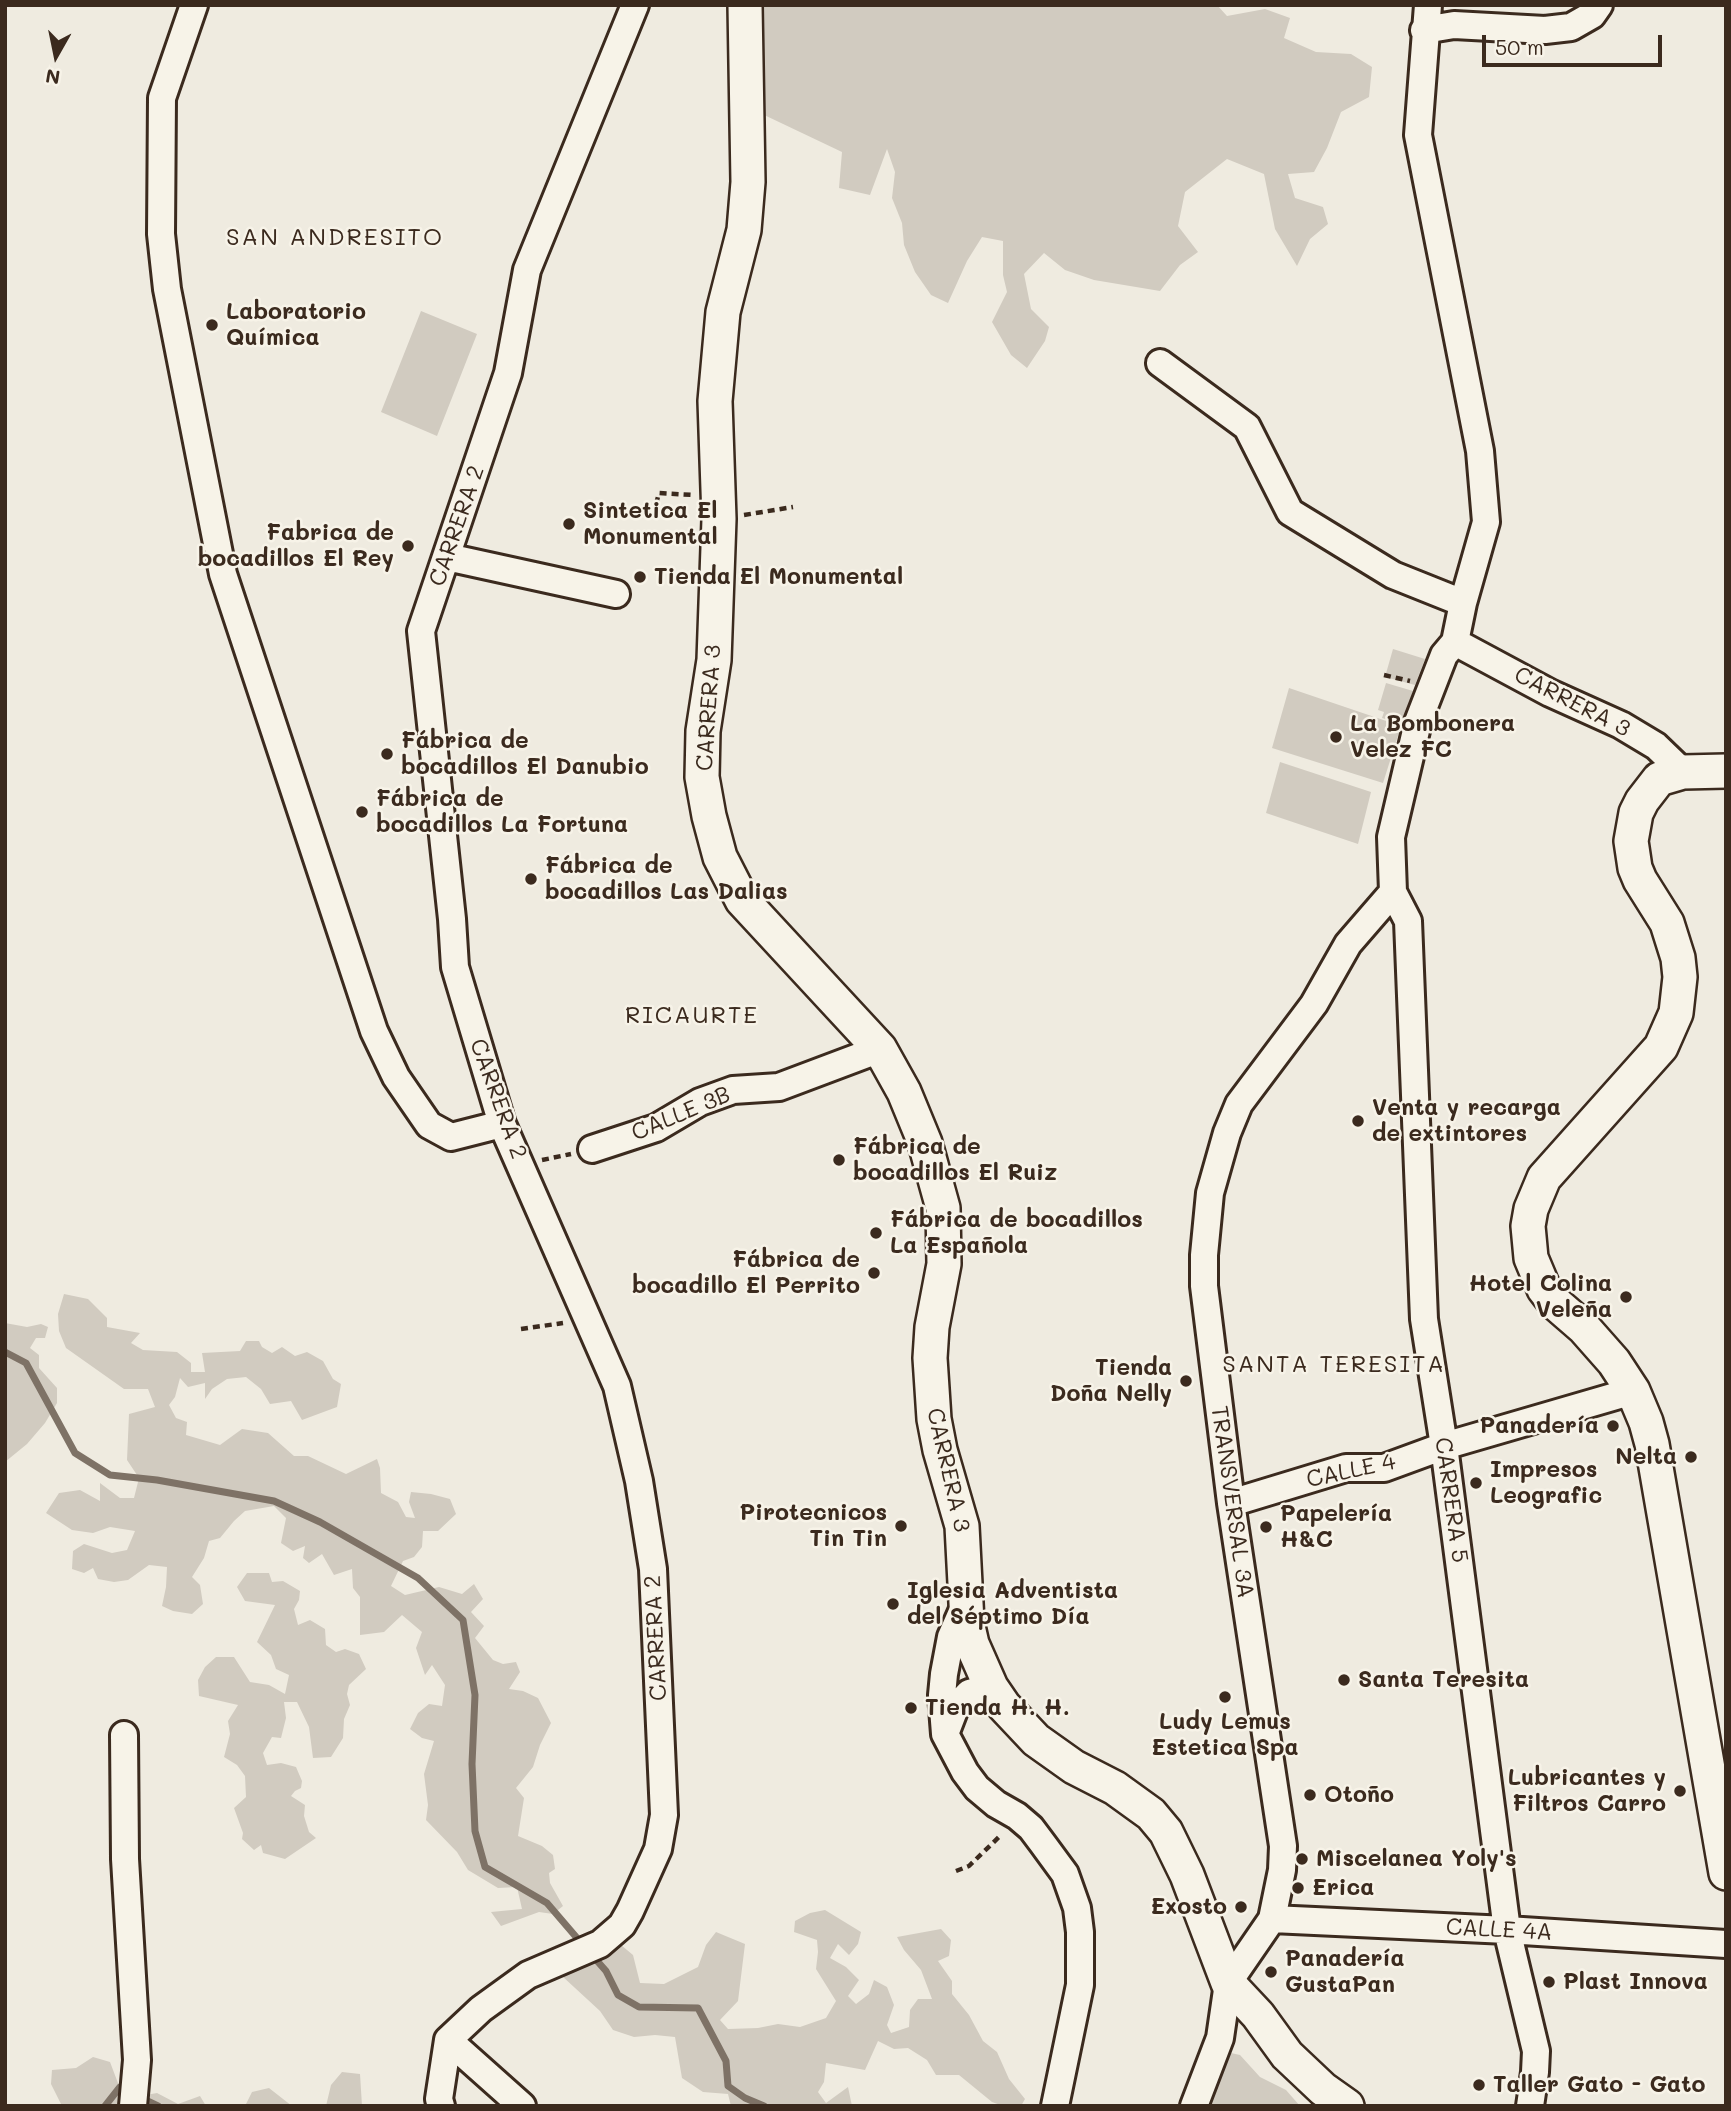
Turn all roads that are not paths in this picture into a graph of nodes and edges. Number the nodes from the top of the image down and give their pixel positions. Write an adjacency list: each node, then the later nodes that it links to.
1 (194, 5): 16 (street)
2 (635, 5): 8 (street, CARRERA 2)
3 (745, 5): 15 (main road, CARRERA 3)
4 (1599, 5): 5 (street)
5 (1457, 15): 6 (street)
6 (1426, 17): 10 (street)
7 (1160, 363): 10 (street)
8 (447, 556): 9 (street); 16 (street, CARRERA 2)
9 (616, 594)
10 (1463, 603): 11 (street)
11 (1455, 642): 13 (street, CARRERA 3); 14 (street)
12 (1726, 771): 13 (main road)
13 (1682, 772): 18 (main road)
14 (1393, 892): 19 (street, CARRERA 5); 20 (street, TRANSVERSAL 3A)
15 (880, 1049): 17 (street, CALLE 3B); 21 (main road, CARRERA 3)
16 (502, 1124): 30 (street, CARRERA 2)
17 (592, 1149)
18 (1633, 1391): 19 (street, CALLE 4); 25 (main road)
19 (1444, 1446): 20 (street, CALLE 4); 27 (street, CARRERA 5)
20 (1231, 1503): 26 (street, TRANSVERSAL 3A)
21 (965, 1605): 22 (main road); 23 (street, CARRERA 3)
22 (991, 1687): 23 (street); 29 (main road)
23 (945, 1734): 34 (street, CARRERA 3)
24 (124, 1735): 31 (street)
25 (1726, 1873)
26 (1272, 1919): 27 (street, CALLE 4A); 29 (street, TRANSVERSAL 3A)
27 (1507, 1930): 28 (street, CALLE 4A); 37 (street, CARRERA 5)
28 (1726, 1944)
29 (1228, 1983): 35 (street); 36 (main road)
30 (448, 2040): 32 (street); 33 (street)
31 (133, 2106)
32 (441, 2106)
33 (523, 2106)
34 (1055, 2106)
35 (1194, 2106)
36 (1347, 2106)
37 (1530, 2106)

